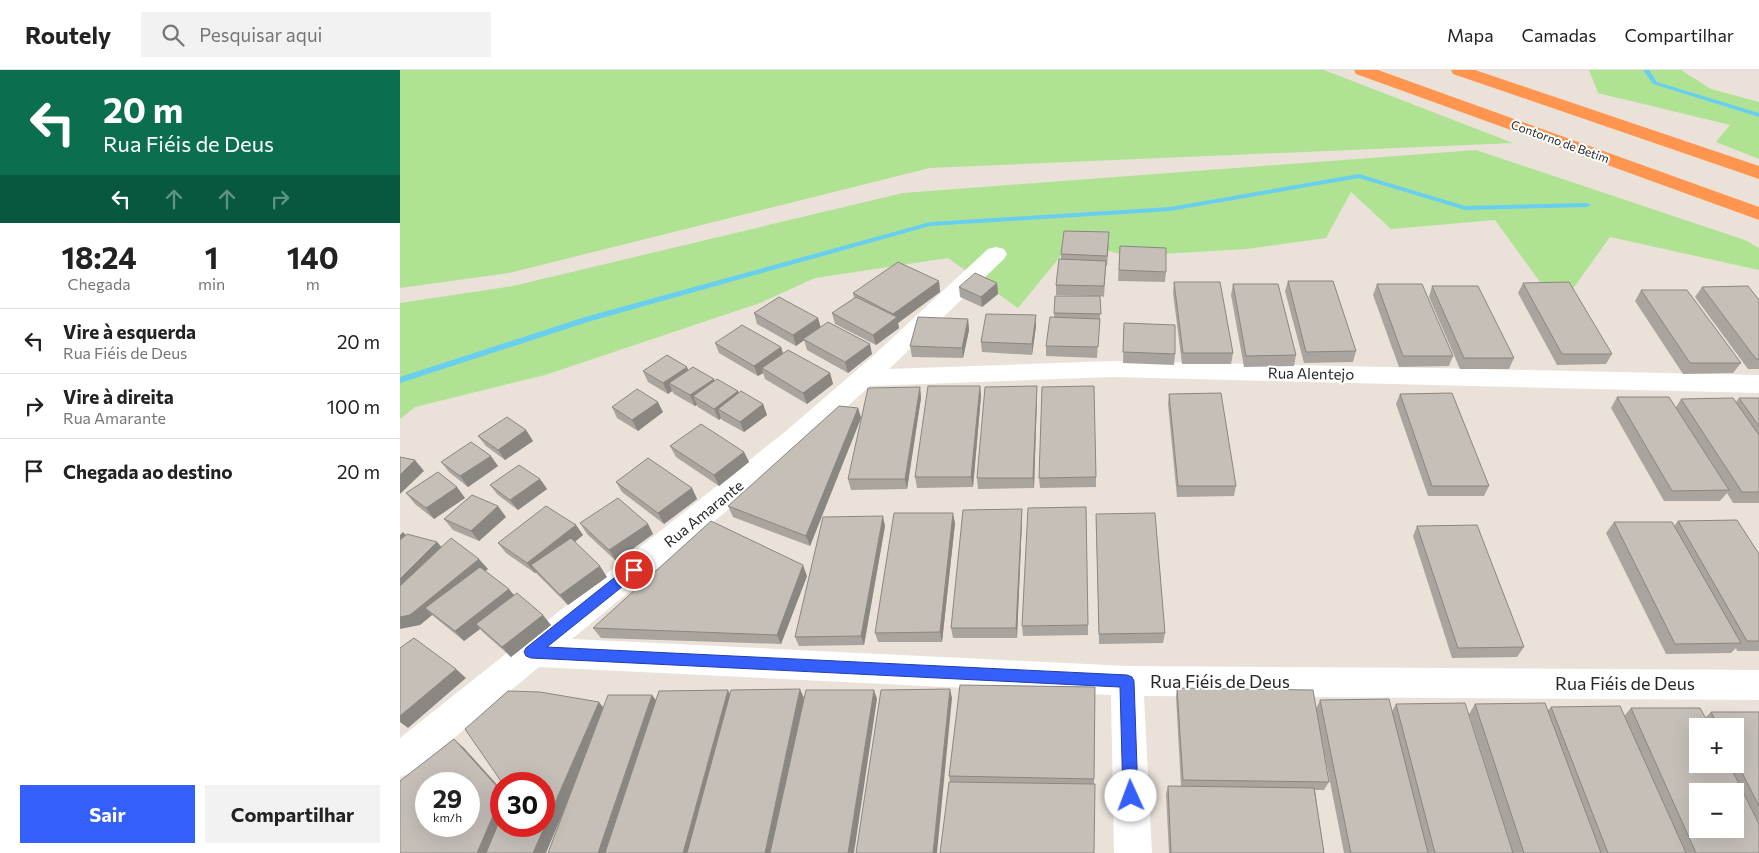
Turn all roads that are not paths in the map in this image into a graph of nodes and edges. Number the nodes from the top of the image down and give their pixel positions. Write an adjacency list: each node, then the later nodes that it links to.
1 (1362, 70): 4 (highway, Contorno de Betim)
2 (1459, 70): 3 (highway)
3 (1759, 173)
4 (1759, 214)
5 (996, 254): 6 (street, Rua Amarante)
6 (864, 378): 7 (street, Rua Alentejo); 8 (street, Rua Amarante)
7 (1759, 384)
8 (531, 652): 9 (street, Rua Fiéis de Deus); 11 (street, Rua Amarante)
9 (1127, 681): 10 (street, Rua Fiéis de Deus); 12 (street)
10 (1759, 685)
11 (400, 760)
12 (1133, 853)

